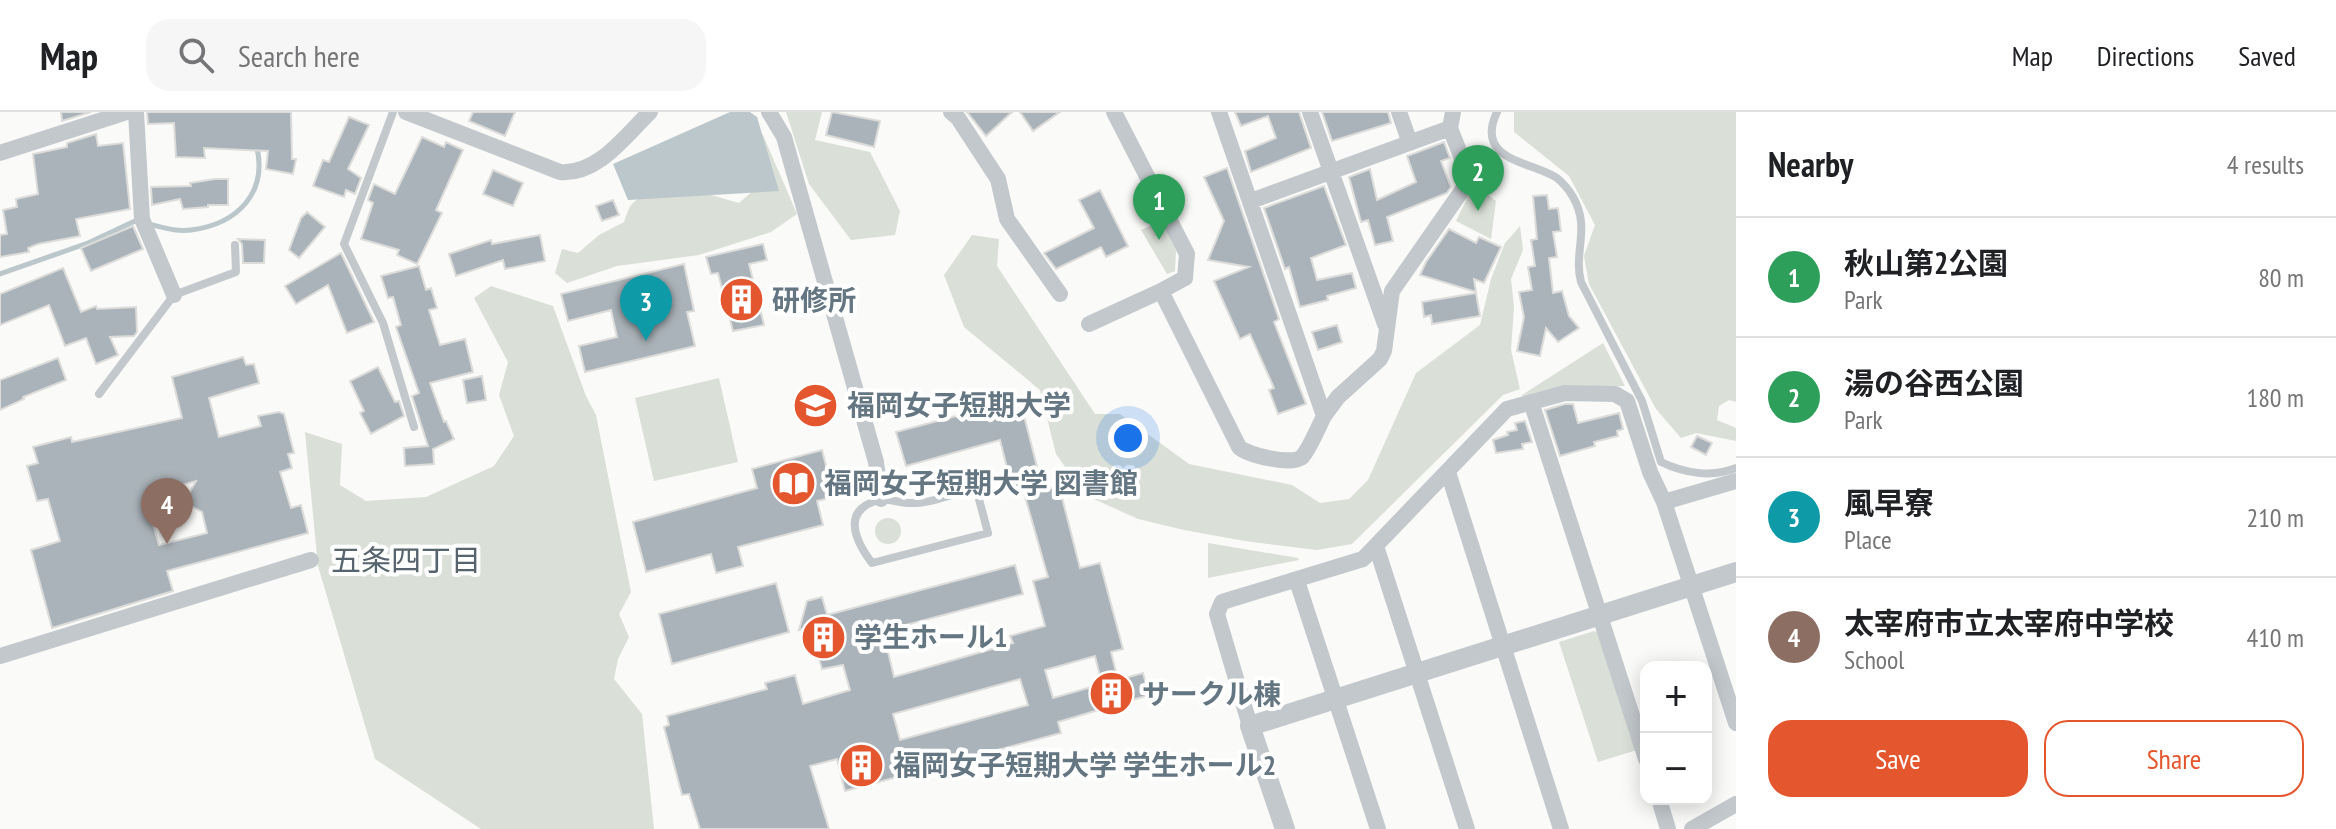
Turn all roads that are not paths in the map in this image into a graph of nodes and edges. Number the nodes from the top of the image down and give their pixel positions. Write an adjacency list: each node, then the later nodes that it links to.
1 (127, 112): 15 (street)
2 (136, 112): 21 (street)
3 (393, 112): 27 (lane)
4 (406, 112): 5 (street)
5 (650, 112)
6 (769, 112): 31 (street)
7 (951, 112): 20 (street)
8 (1114, 112): 19 (street)
9 (1219, 112): 17 (street)
10 (1310, 112): 16 (street)
11 (1399, 112): 14 (street)
12 (1497, 112): 28 (lane)
13 (1452, 120): 14 (street); 23 (street)
14 (1410, 143): 16 (street)
15 (0, 153)
16 (1330, 173): 17 (street); 23 (street)
17 (1251, 201): 26 (street)
18 (235, 245): 21 (lane)
19 (1161, 291): 22 (street); 26 (street)
20 (1060, 294)
21 (174, 295): 24 (lane)
22 (1089, 324)
23 (1387, 330): 26 (street)
24 (99, 394)
25 (1531, 402): 29 (street); 32 (street); 38 (street)
26 (1324, 416)
27 (414, 427)
28 (1736, 468)
29 (1448, 472): 33 (street); 39 (street)
30 (1736, 481): 32 (street)
31 (881, 499): 31 (lane)
32 (1664, 502): 37 (street)
33 (1376, 546): 36 (street); 41 (street)
34 (311, 560): 40 (street)
35 (1736, 572): 37 (street)
36 (1297, 581): 42 (street); 44 (street)
37 (1691, 585): 38 (street); 43 (street)
38 (1601, 615): 39 (street); 45 (street)
39 (1502, 644): 41 (street); 51 (street)
40 (0, 656)
41 (1417, 672): 42 (street); 50 (street)
42 (1337, 699): 44 (street); 49 (street)
43 (1736, 723)
44 (1250, 726): 48 (street)
45 (1640, 740)
46 (1736, 804): 53 (street)
47 (1661, 805): 52 (street)
48 (1285, 829)
49 (1378, 829)
50 (1467, 829)
51 (1561, 829)
52 (1668, 829)
53 (1692, 829)

